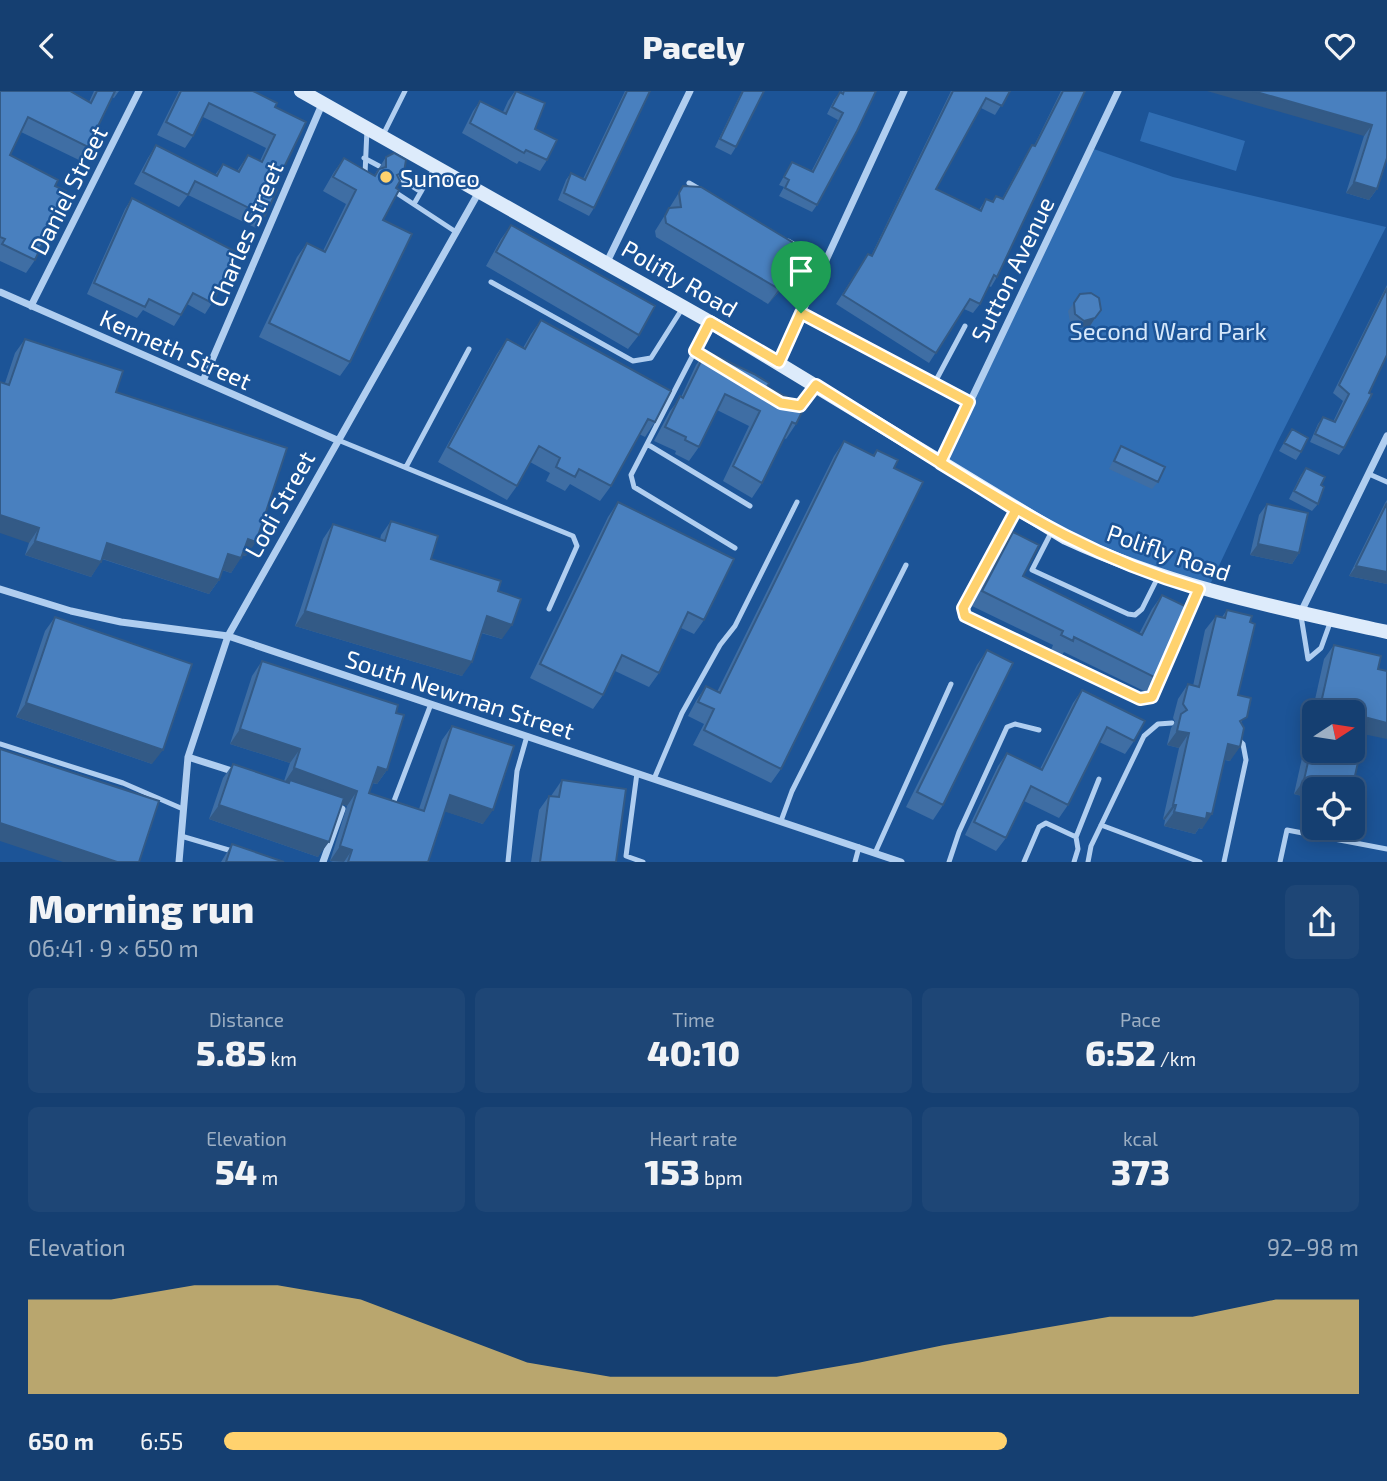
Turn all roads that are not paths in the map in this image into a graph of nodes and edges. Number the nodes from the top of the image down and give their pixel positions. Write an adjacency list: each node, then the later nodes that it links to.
1 (139, 91): 27 (street, Daniel Street)
2 (301, 91): 7 (main road, Polifly Road)
3 (405, 91): 9 (lane)
4 (690, 91): 23 (street)
5 (904, 91): 24 (street)
6 (1118, 91): 39 (street, Sutton Avenue)
7 (323, 101): 8 (main road, Polifly Road); 36 (street, Charles Street)
8 (367, 126): 9 (main road, Polifly Road); 10 (lane)
9 (383, 135): 11 (main road, Polifly Road)
10 (364, 158): 12 (lane); 13 (lane)
11 (436, 165): 16 (main road, Polifly Road); 18 (lane)
12 (379, 166)
13 (372, 178)
14 (399, 178): 18 (lane)
15 (689, 183): 19 (lane)
16 (480, 189): 21 (street, Lodi Street); 23 (main road, Polifly Road)
17 (392, 190): 20 (lane)
18 (421, 192): 20 (lane)
19 (712, 196)
20 (414, 204): 21 (lane)
21 (456, 232): 42 (street, Lodi Street)
22 (779, 236): 24 (lane)
23 (607, 262): 28 (main road, Polifly Road)
24 (825, 262): 29 (street)
25 (491, 282): 28 (lane)
26 (0, 292): 27 (street, Kenneth Street)
27 (31, 306): 36 (street, Kenneth Street)
28 (684, 306): 30 (main road, Polifly Road)
29 (801, 313): 35 (street); 37 (lane)
30 (710, 322): 33 (lane); 35 (main road, Polifly Road)
31 (965, 326): 37 (lane)
32 (469, 349): 45 (lane)
33 (695, 351): 34 (lane); 43 (lane)
34 (705, 357)
35 (779, 362): 38 (main road, Polifly Road)
36 (203, 381): 42 (street, Kenneth Street)
37 (934, 384): 39 (lane)
38 (816, 385): 40 (lane); 44 (main road, Polifly Road)
39 (969, 402): 44 (street, Sutton Avenue)
40 (794, 407)
41 (1387, 436): 46 (street)
42 (337, 440): 45 (lane); 61 (street, Lodi Street)
43 (648, 444): 49 (lane); 52 (lane)
44 (940, 463): 50 (main road, Polifly Road)
45 (406, 467): 57 (lane)
46 (1368, 474): 47 (lane); 58 (street)
47 (1387, 482)
48 (797, 502): 72 (lane)
49 (750, 506)
50 (1016, 510): 51 (main road, Polifly Road); 56 (lane)
51 (1052, 531): 54 (main road, Polifly Road); 54 (lane)
52 (736, 548)
53 (906, 565): 77 (lane)
54 (1158, 577): 56 (main road, Polifly Road)
55 (0, 589): 61 (street, South Newman Street)
56 (1199, 589): 58 (main road, Polifly Road)
57 (549, 609)
58 (1301, 613): 59 (main road, Polifly Road); 59 (lane)
59 (1331, 619): 60 (main road, Polifly Road)
60 (1387, 632)
61 (228, 636): 63 (street, South Newman Street); 69 (street, Lodi Street)
62 (951, 684): 83 (lane)
63 (431, 704): 66 (street, South Newman Street); 74 (lane)
64 (1172, 723): 78 (lane)
65 (1039, 730): 93 (lane)
66 (527, 736): 70 (street, South Newman Street); 89 (lane)
67 (1235, 736): 98 (lane)
68 (0, 744): 76 (lane)
69 (188, 757): 71 (street); 76 (street, Lodi Street)
70 (637, 773): 72 (street, South Newman Street); 85 (lane)
71 (239, 774)
72 (654, 779): 77 (street, South Newman Street)
73 (1099, 779): 80 (lane)
74 (394, 801)
75 (329, 804): 88 (street)
76 (183, 809): 79 (street, Lodi Street)
77 (781, 821): 81 (street, South Newman Street)
78 (1101, 825): 96 (lane); 97 (lane)
79 (181, 836): 84 (lane); 87 (street, Lodi Street)
80 (1076, 837): 94 (lane); 95 (lane)
81 (859, 848): 83 (street, South Newman Street); 91 (lane)
82 (1387, 849): 99 (lane)
83 (875, 853): 86 (street, South Newman Street)
84 (244, 854)
85 (625, 859): 90 (lane)
86 (885, 859): 92 (street, South Newman Street)
87 (179, 862)
88 (323, 862)
89 (508, 862)
90 (643, 862)
91 (855, 862)
92 (901, 862)
93 (949, 862)
94 (1024, 862)
95 (1074, 862)
96 (1088, 862)
97 (1200, 862)
98 (1224, 862)
99 (1279, 862)

